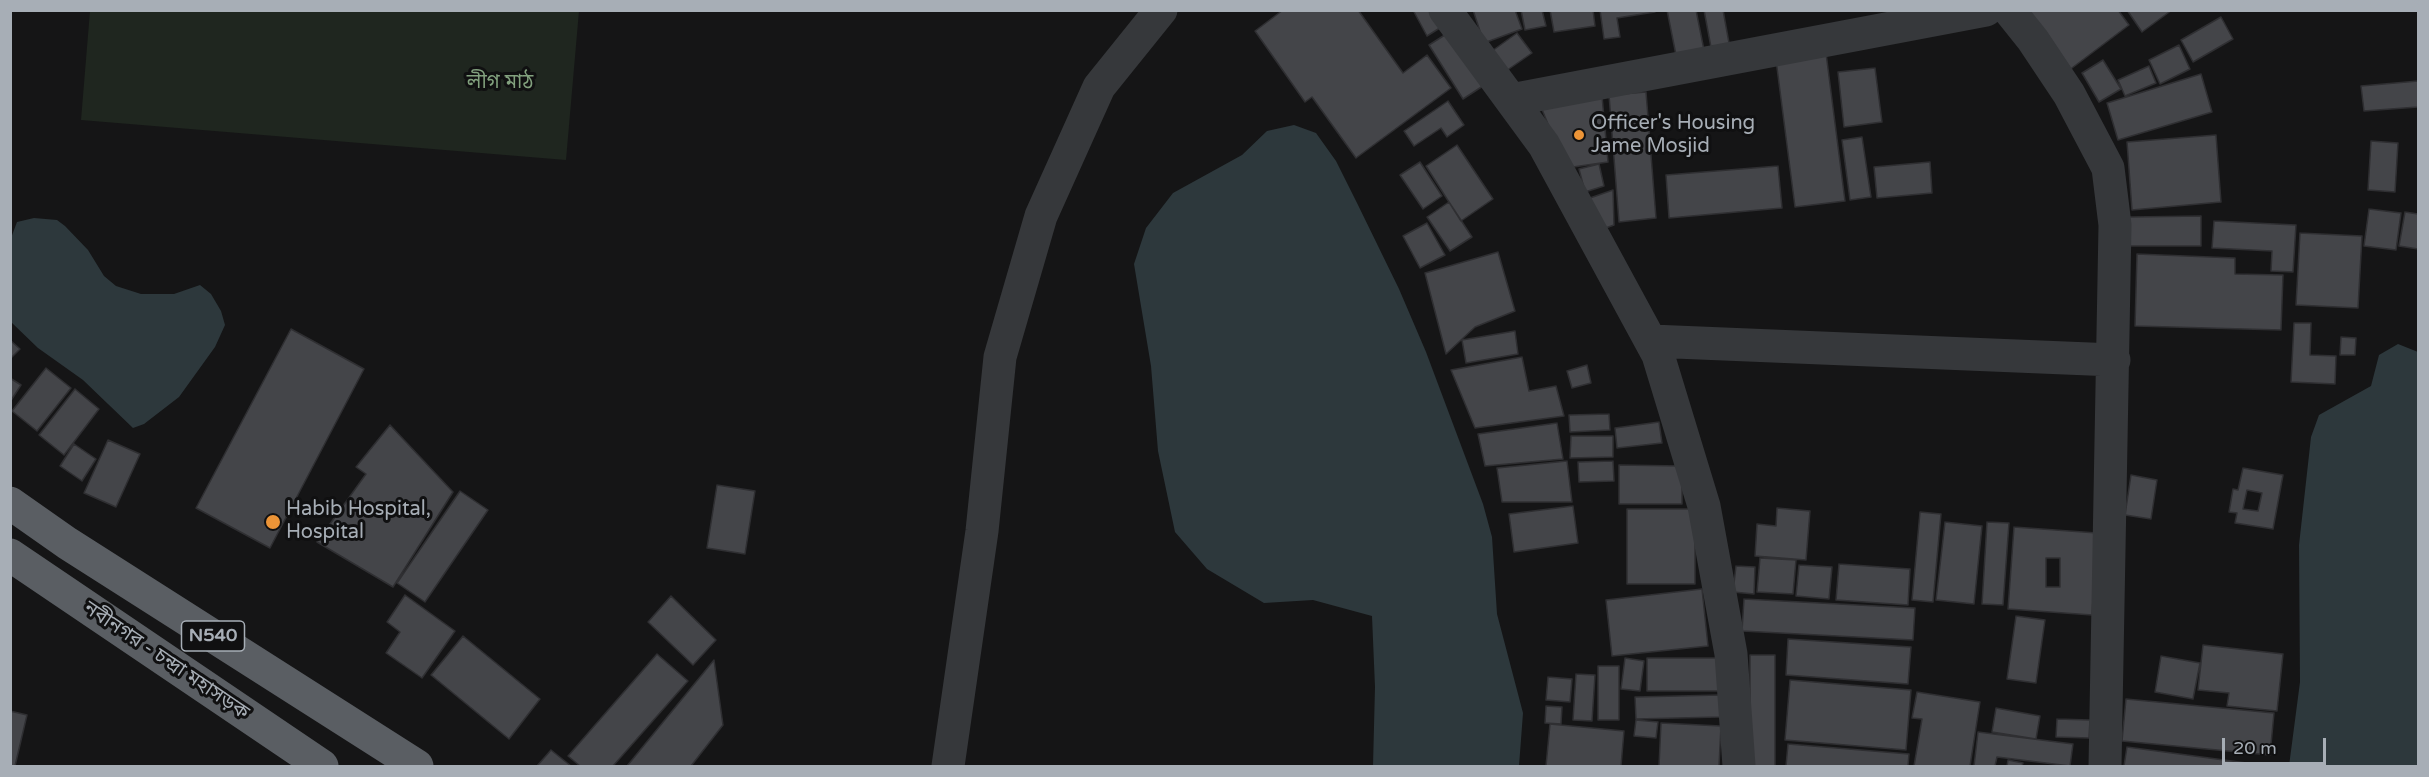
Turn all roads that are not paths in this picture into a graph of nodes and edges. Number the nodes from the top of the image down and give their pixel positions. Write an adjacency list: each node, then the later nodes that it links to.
1 (1161, 10): 12 (street)
2 (1445, 10): 5 (street)
3 (1986, 10): 5 (street)
4 (2009, 10): 7 (street)
5 (1511, 100): 6 (street)
6 (1651, 341): 7 (street); 13 (street)
7 (2114, 360): 14 (street)
8 (10, 503): 11 (highway, N540)
9 (10, 555): 10 (highway, নবীনগর - চন্দ্রা মহাসড়ক / N540)
10 (322, 766)
11 (417, 766)
12 (948, 766)
13 (1739, 766)
14 (2105, 766)

